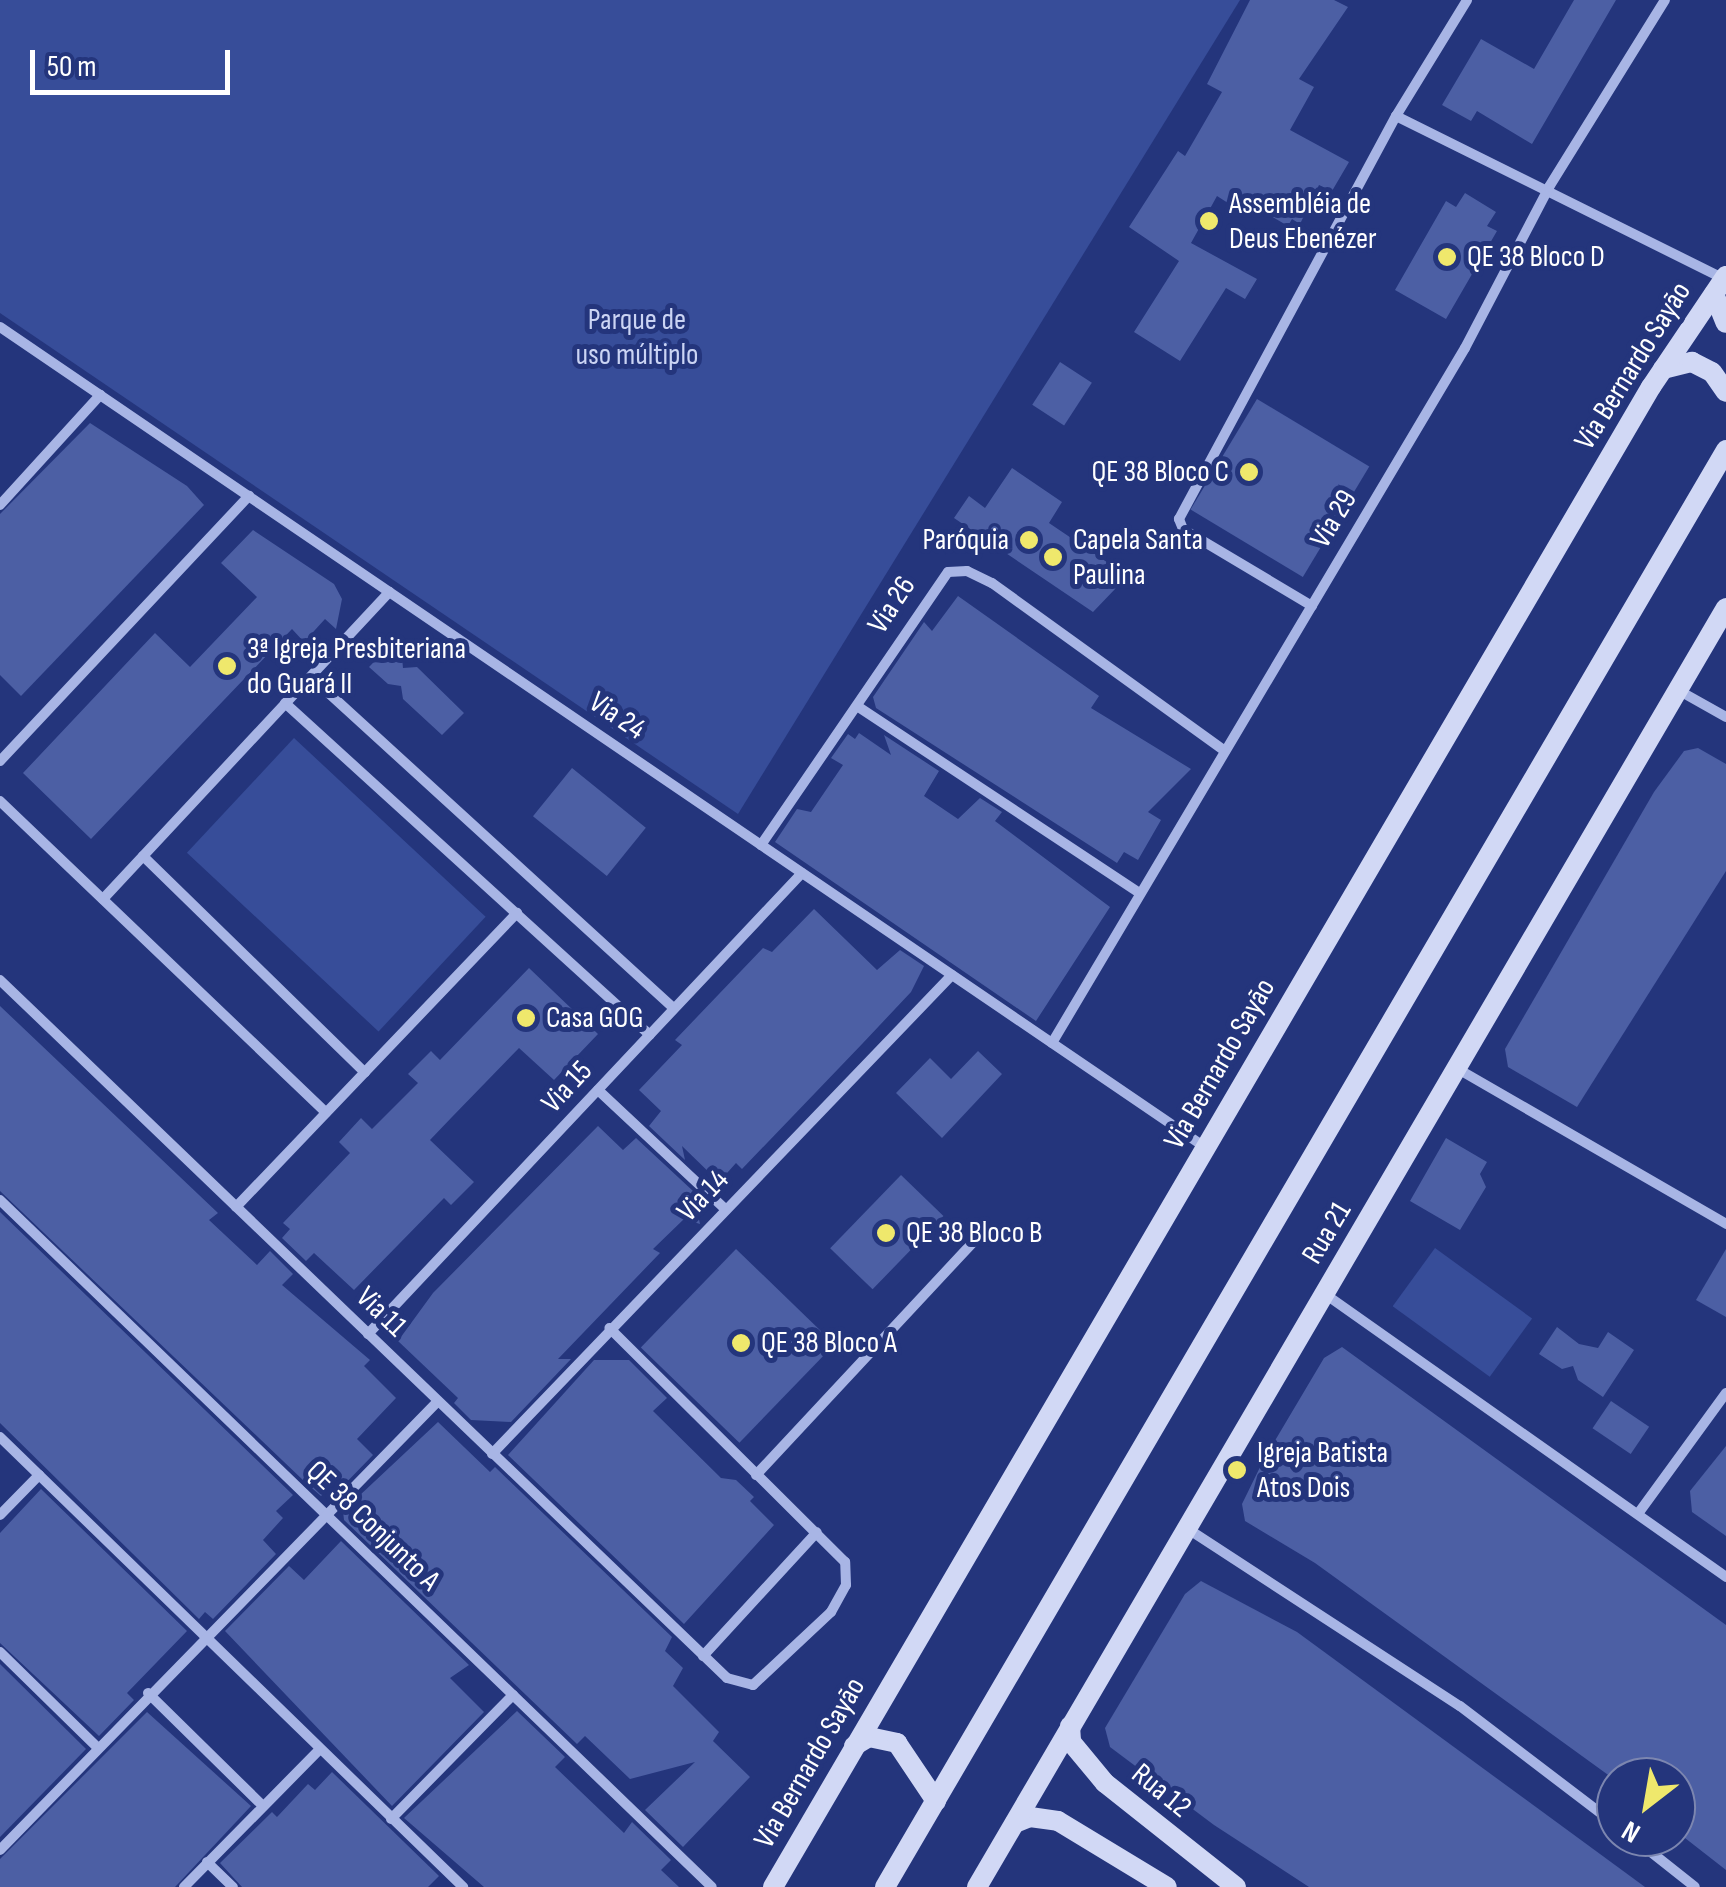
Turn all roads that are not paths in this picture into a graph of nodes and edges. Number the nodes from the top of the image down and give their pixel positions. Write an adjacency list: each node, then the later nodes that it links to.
1 (1466, 0): 3 (street)
2 (1665, 0): 4 (street, Via 29)
3 (1396, 116): 4 (street); 15 (street)
4 (1549, 187): 5 (street); 15 (street, Via 29)
5 (1721, 283): 6 (main road); 8 (main road, Via Bernardo Sayão)
6 (1726, 323)
7 (0, 327): 10 (street, Via 24)
8 (1651, 387): 9 (main road); 40 (main road, Via Bernardo Sayão)
9 (1726, 392)
10 (100, 395): 12 (street, Via 24); 13 (street)
11 (1726, 450): 70 (main road)
12 (249, 496): 14 (street, Via 24); 23 (street)
13 (0, 504)
14 (390, 592): 17 (street); 25 (street, Via 24)
15 (1312, 606): 22 (street, Via 29)
16 (1726, 608): 18 (main road, Rua 21)
17 (311, 677): 19 (street); 33 (street)
18 (1678, 690): 21 (street); 36 (main road, Rua 21)
19 (286, 703): 26 (street); 30 (street)
20 (857, 706): 22 (street, Via 26); 25 (street, Via 26); 28 (street)
21 (1726, 718)
22 (1225, 751): 28 (street, Via 29)
23 (0, 762)
24 (0, 801): 29 (street)
25 (761, 845): 27 (street, Via 24)
26 (144, 856): 29 (street); 37 (street)
27 (802, 873): 31 (street, Via 24); 33 (street, Via 15)
28 (1140, 893): 35 (street, Via 29)
29 (104, 899): 39 (street)
30 (517, 913): 34 (street); 37 (street)
31 (952, 975): 35 (street, Via 24); 43 (street, Via 14)
32 (1, 984): 42 (street, Via 11)
33 (674, 1008): 34 (street, Via 15)
34 (650, 1035): 38 (street, Via 15)
35 (1052, 1043): 40 (street, Via 24)
36 (1458, 1070): 44 (street); 46 (main road, Rua 21)
37 (364, 1073): 39 (street)
38 (598, 1090): 43 (street); 48 (street, Via 15)
39 (326, 1112): 42 (street)
40 (1205, 1147): 69 (main road, Via Bernardo Sayão)
41 (0, 1200): 57 (street, QE 38 Conjunto A)
42 (236, 1207): 48 (street, Via 11)
43 (725, 1209): 47 (street, Via 14)
44 (1726, 1224)
45 (974, 1241): 54 (street)
46 (1326, 1294): 55 (street); 58 (main road, Rua 21)
47 (609, 1328): 52 (street, Via 14); 54 (street)
48 (368, 1334): 50 (street, Via 11)
49 (1726, 1393): 55 (street)
50 (437, 1402): 52 (street, Via 11); 57 (street)
51 (0, 1437): 53 (street)
52 (492, 1454): 63 (street, Via 11)
53 (39, 1475): 56 (street); 61 (street)
54 (756, 1476): 59 (street)
55 (1640, 1511): 60 (street)
56 (0, 1515)
57 (328, 1517): 61 (street); 65 (street, QE 38 Conjunto A)
58 (1184, 1527): 66 (main road, Rua 21); 72 (street)
59 (818, 1532): 63 (street); 63 (street, Via 11)
60 (1726, 1577)
61 (208, 1642): 64 (street); 68 (street)
62 (0, 1652): 67 (street)
63 (703, 1656)
64 (148, 1693): 67 (street); 71 (street)
65 (513, 1695): 73 (street); 81 (street, QE 38 Conjunto A)
66 (1070, 1726): 74 (main road, Rua 21); 86 (main road, Rua 12)
67 (98, 1748): 75 (street)
68 (319, 1750): 71 (street); 73 (street)
69 (850, 1752): 70 (main road); 82 (main road, Via Bernardo Sayão)
70 (936, 1801): 83 (main road)
71 (260, 1803): 77 (street)
72 (1596, 1810)
73 (391, 1819): 80 (street)
74 (1015, 1822): 84 (main road, Rua 21); 85 (main road)
75 (0, 1850)
76 (1657, 1857): 87 (street)
77 (207, 1862): 78 (street); 79 (street)
78 (184, 1887)
79 (234, 1887)
80 (463, 1887)
81 (712, 1887)
82 (773, 1887)
83 (885, 1887)
84 (977, 1887)
85 (1167, 1887)
86 (1236, 1887)
87 (1695, 1887)

